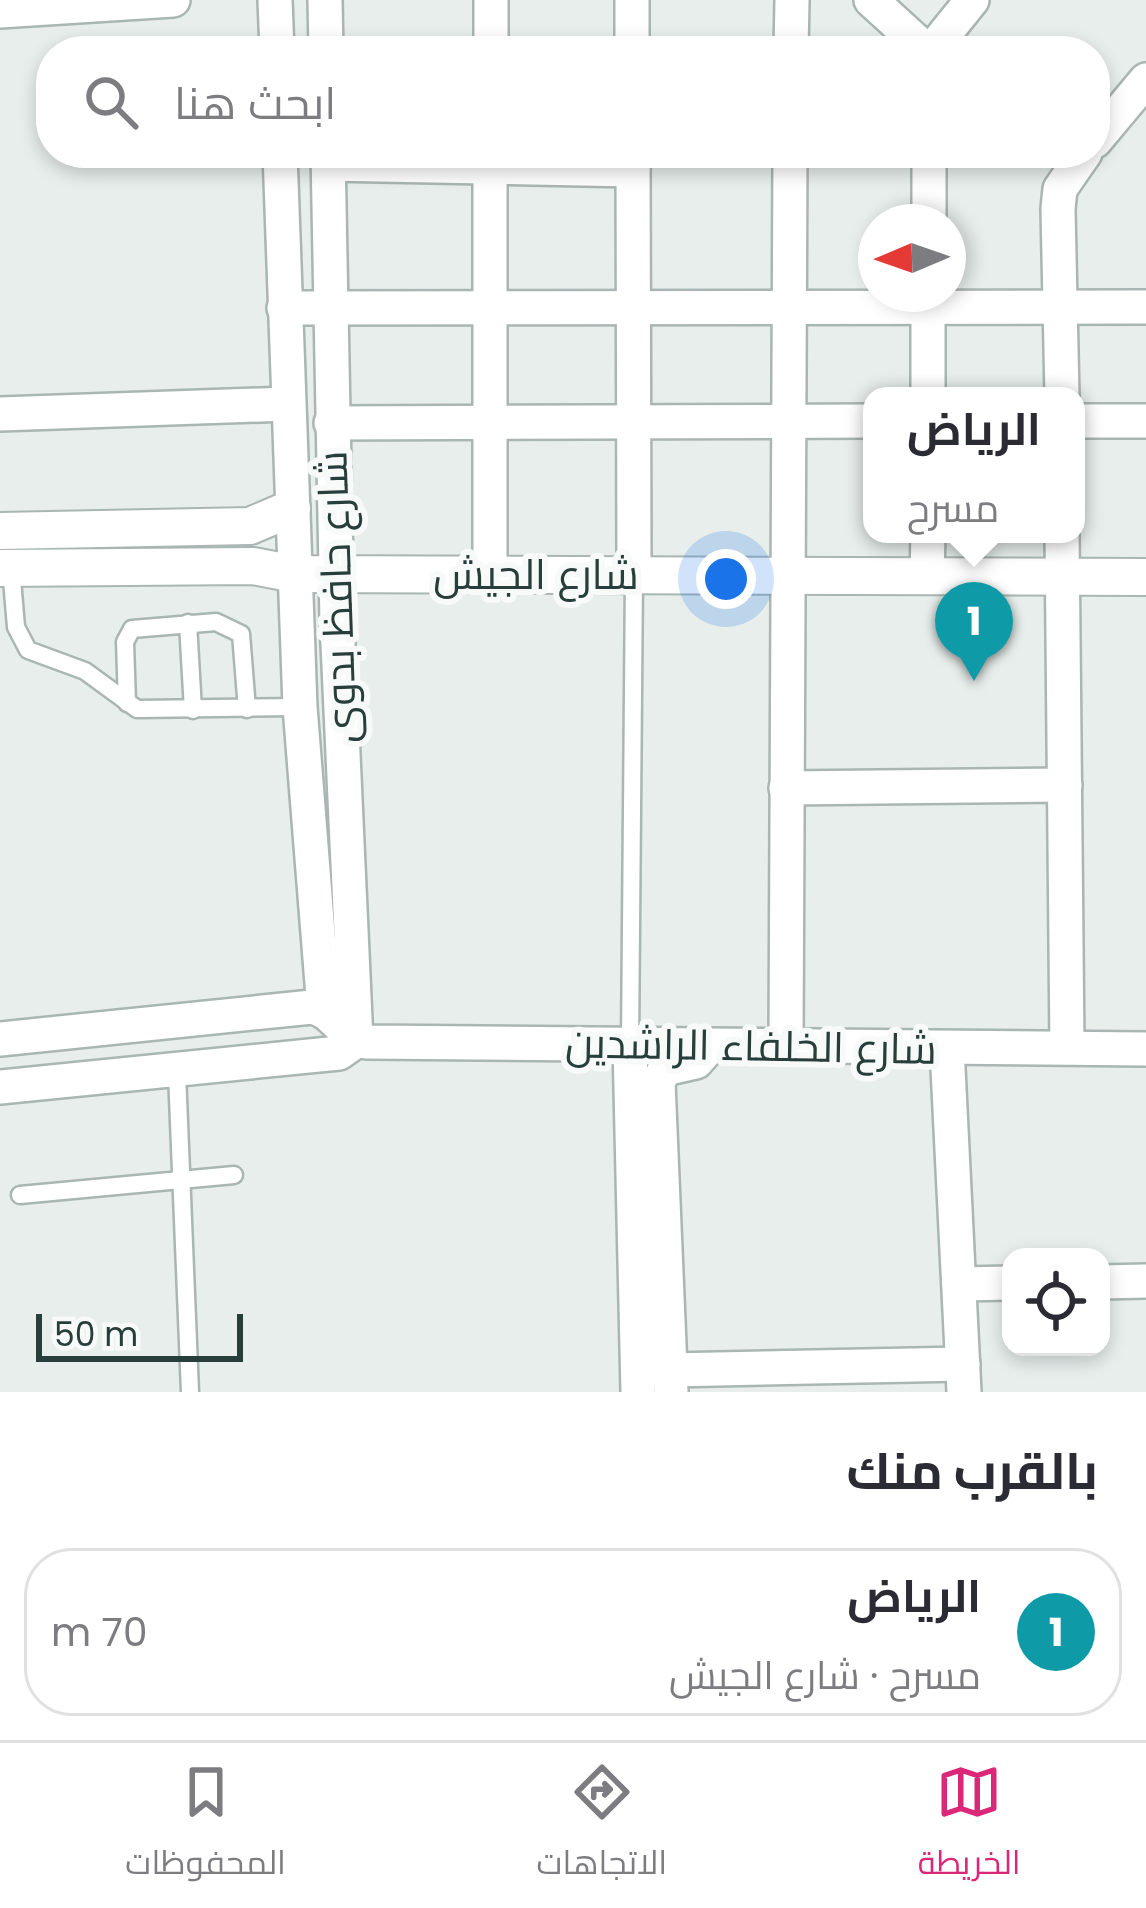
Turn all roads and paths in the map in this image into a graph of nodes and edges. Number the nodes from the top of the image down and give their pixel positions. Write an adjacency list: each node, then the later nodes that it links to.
1 (173, 0): 9 (street)
2 (275, 0): 10 (street)
3 (326, 0): 11 (street)
4 (491, 0): 12 (street)
5 (632, 0): 13 (street)
6 (792, 0): 14 (street)
7 (871, 0): 15 (street)
8 (972, 0): 16 (street)
9 (0, 10)
10 (276, 36)
11 (326, 36)
12 (491, 36)
13 (632, 36)
14 (791, 36)
15 (912, 36)
16 (942, 36)
17 (1146, 80): 18 (street)
18 (1110, 119)
19 (280, 168): 32 (street, شارع حافظ بدوى)
20 (328, 168): 33 (street, شارع حافظ بدوى)
21 (490, 168): 35 (street)
22 (633, 168): 34 (street)
23 (790, 168): 30 (street)
24 (929, 168): 26 (street)
25 (1073, 168): 29 (street)
26 (929, 204)
27 (966, 301): 29 (street)
28 (858, 303): 30 (street)
29 (1059, 306): 31 (street); 38 (street)
30 (789, 307): 34 (street); 41 (street)
31 (1146, 307)
32 (284, 308): 33 (street); 39 (street, شارع حافظ بدوى)
33 (330, 309): 35 (street); 47 (street, شارع حافظ بدوى)
34 (634, 309): 35 (street); 45 (street)
35 (490, 311): 44 (street)
36 (928, 312): 37 (street)
37 (928, 387)
38 (1063, 387)
39 (287, 404): 40 (street); 48 (street, شارع حافظ بدوى)
40 (0, 415)
41 (788, 421): 42 (street); 45 (street); 57 (street)
42 (863, 421)
43 (1146, 421): 46 (street)
44 (490, 422): 45 (street); 47 (street); 54 (street)
45 (634, 422): 56 (street)
46 (1085, 422)
47 (331, 423): 53 (street, شارع حافظ بدوى)
48 (292, 508): 49 (street); 55 (street, شارع حافظ بدوى)
49 (0, 531)
50 (928, 543): 58 (street)
51 (1062, 543): 59 (street)
52 (5, 567): 55 (street, شارع الجيش); 62 (lane)
53 (336, 573): 54 (street, شارع الجيش); 55 (street, شارع الجيش); 70 (street, شارع حافظ بدوى)
54 (490, 573): 56 (street, شارع الجيش)
55 (295, 574): 63 (street, شارع حافظ بدوى)
56 (634, 574): 57 (street, شارع الجيش); 71 (lane)
57 (787, 575): 58 (street, شارع الجيش); 67 (street)
58 (928, 576): 59 (street, شارع الجيش)
59 (1062, 577): 60 (street, شارع الجيش); 66 (street)
60 (1146, 578)
61 (188, 623): 62 (lane); 64 (lane); 65 (lane)
62 (127, 704): 64 (lane)
63 (300, 707): 65 (lane); 68 (street, شارع حافظ بدوى)
64 (193, 710): 65 (lane)
65 (247, 710)
66 (1065, 784): 67 (street); 75 (street)
67 (786, 788): 73 (street)
68 (323, 1010): 69 (street); 70 (street)
69 (0, 1039)
70 (356, 1041): 71 (street, شارع الخلفاء الراشدين); 77 (street, شارع الخلفاء الراشدين)
71 (629, 1046): 72 (street, شارع الخلفاء الراشدين); 89 (street)
72 (705, 1046): 73 (street, شارع الخلفاء الراشدين); 87 (street)
73 (786, 1046): 74 (street, شارع الخلفاء الراشدين)
74 (947, 1048): 75 (street, شارع الخلفاء الراشدين); 85 (street)
75 (1066, 1048): 76 (street, شارع الخلفاء الراشدين)
76 (1146, 1049)
77 (177, 1073): 78 (street, شارع الخلفاء الراشدين); 80 (lane)
78 (0, 1087)
79 (234, 1174): 80 (lane)
80 (181, 1180): 81 (lane); 88 (lane)
81 (20, 1195)
82 (1146, 1281): 83 (street)
83 (1110, 1282)
84 (1002, 1283): 85 (street)
85 (958, 1284): 86 (street)
86 (963, 1378): 87 (street)
87 (670, 1381)
88 (190, 1392)
89 (638, 1392)

